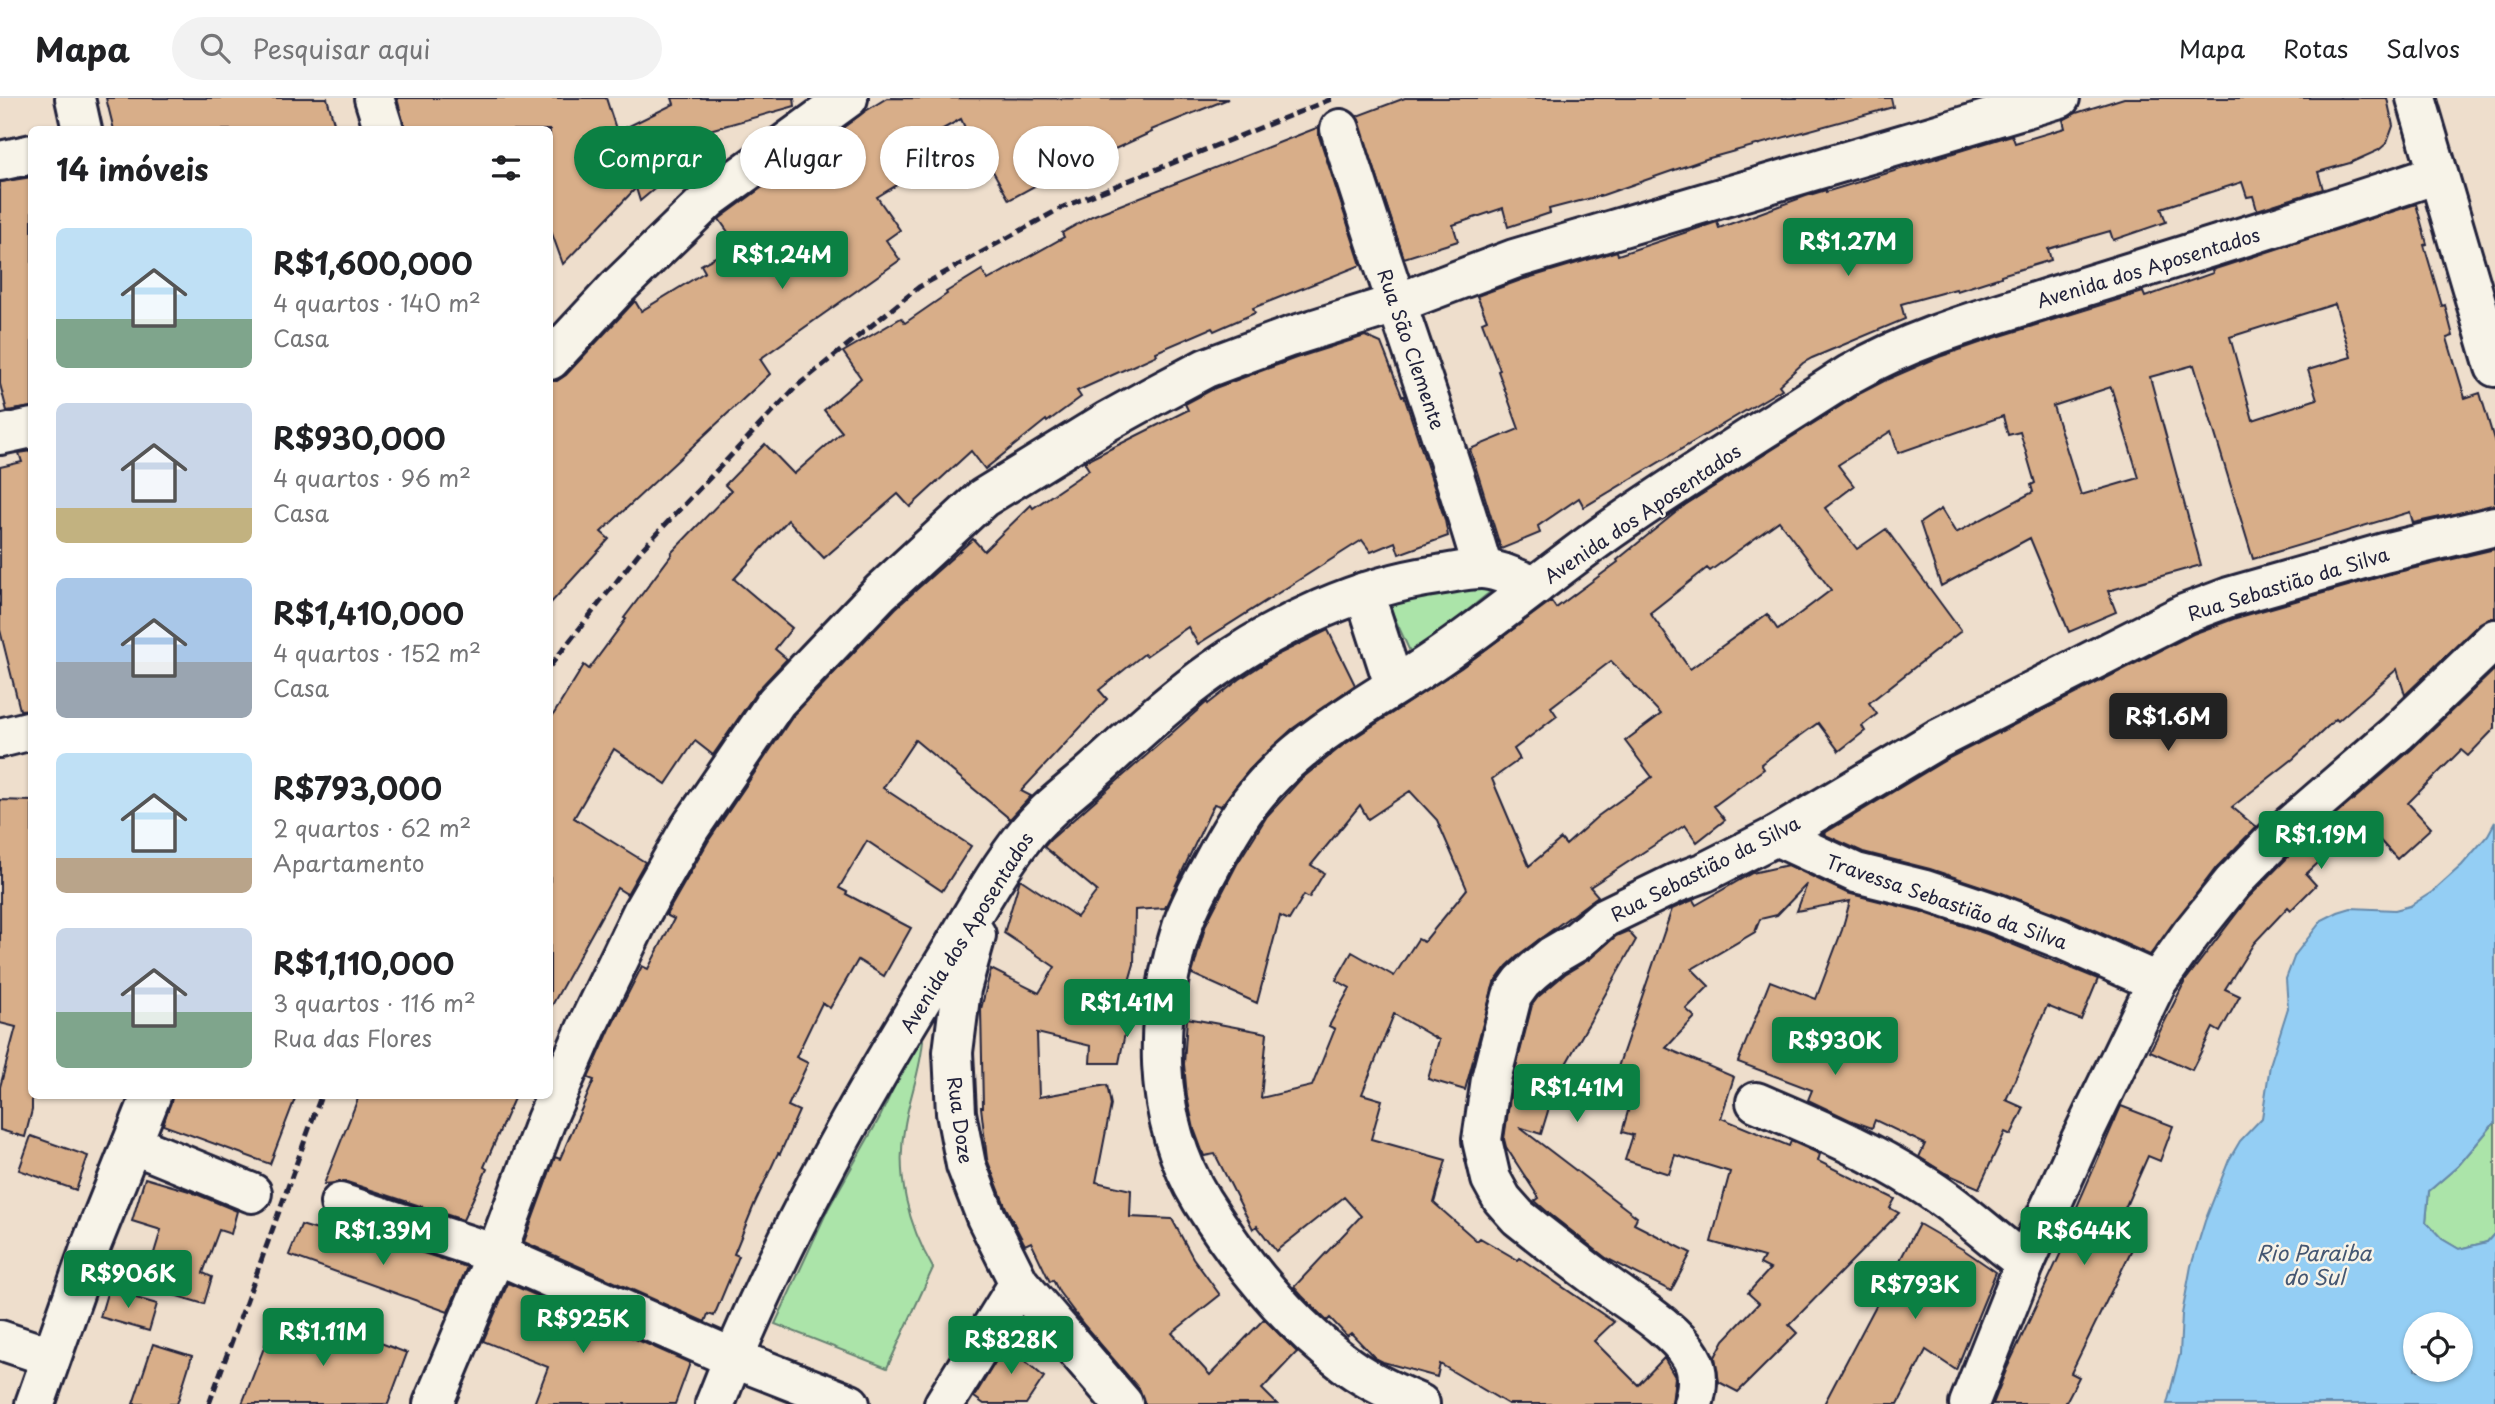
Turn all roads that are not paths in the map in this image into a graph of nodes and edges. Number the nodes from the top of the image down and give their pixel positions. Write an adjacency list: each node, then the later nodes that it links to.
1 (75, 98): 6 (street)
2 (373, 98): 7 (street)
3 (848, 98): 13 (street)
4 (2060, 98): 12 (street)
5 (2416, 98): 11 (street)
6 (81, 126)
7 (383, 126)
8 (1340, 129): 12 (street, Rua São Clemente)
9 (28, 155): 10 (street)
10 (0, 160)
11 (2437, 174): 14 (street); 19 (street, Avenida dos Aposentados)
12 (1395, 304): 18 (street, Rua São Clemente); 33 (street)
13 (553, 357)
14 (2494, 363)
15 (28, 429): 16 (street)
16 (0, 435)
17 (2492, 528): 25 (street, Rua Sebastião da Silva)
18 (1483, 569): 19 (street, Avenida dos Aposentados); 20 (street, Avenida dos Aposentados)
19 (1535, 586): 22 (street)
20 (1364, 592): 22 (street); 26 (street, Avenida dos Aposentados)
21 (2495, 639): 27 (street)
22 (1394, 685): 45 (street)
23 (28, 731): 24 (street)
24 (0, 738)
25 (1776, 836): 27 (street, Travessa Sebastião da Silva); 46 (street, Rua Sebastião da Silva)
26 (997, 877): 35 (street, Rua Doze); 38 (street, Avenida dos Aposentados)
27 (2157, 982): 34 (street)
28 (150, 1099): 30 (street)
29 (1756, 1102): 34 (street)
30 (132, 1144): 31 (street); 37 (street)
31 (252, 1193)
32 (340, 1203): 33 (street)
33 (496, 1254): 38 (street); 40 (street)
34 (2025, 1263): 47 (street)
35 (1018, 1283): 43 (street); 44 (street, Rua Doze)
36 (0, 1340): 37 (street)
37 (51, 1357): 39 (street)
38 (733, 1358): 41 (street, Avenida dos Aposentados); 42 (street)
39 (35, 1404)
40 (433, 1404)
41 (715, 1404)
42 (850, 1404)
43 (944, 1404)
44 (1123, 1404)
45 (1420, 1404)
46 (1693, 1404)
47 (1969, 1404)

